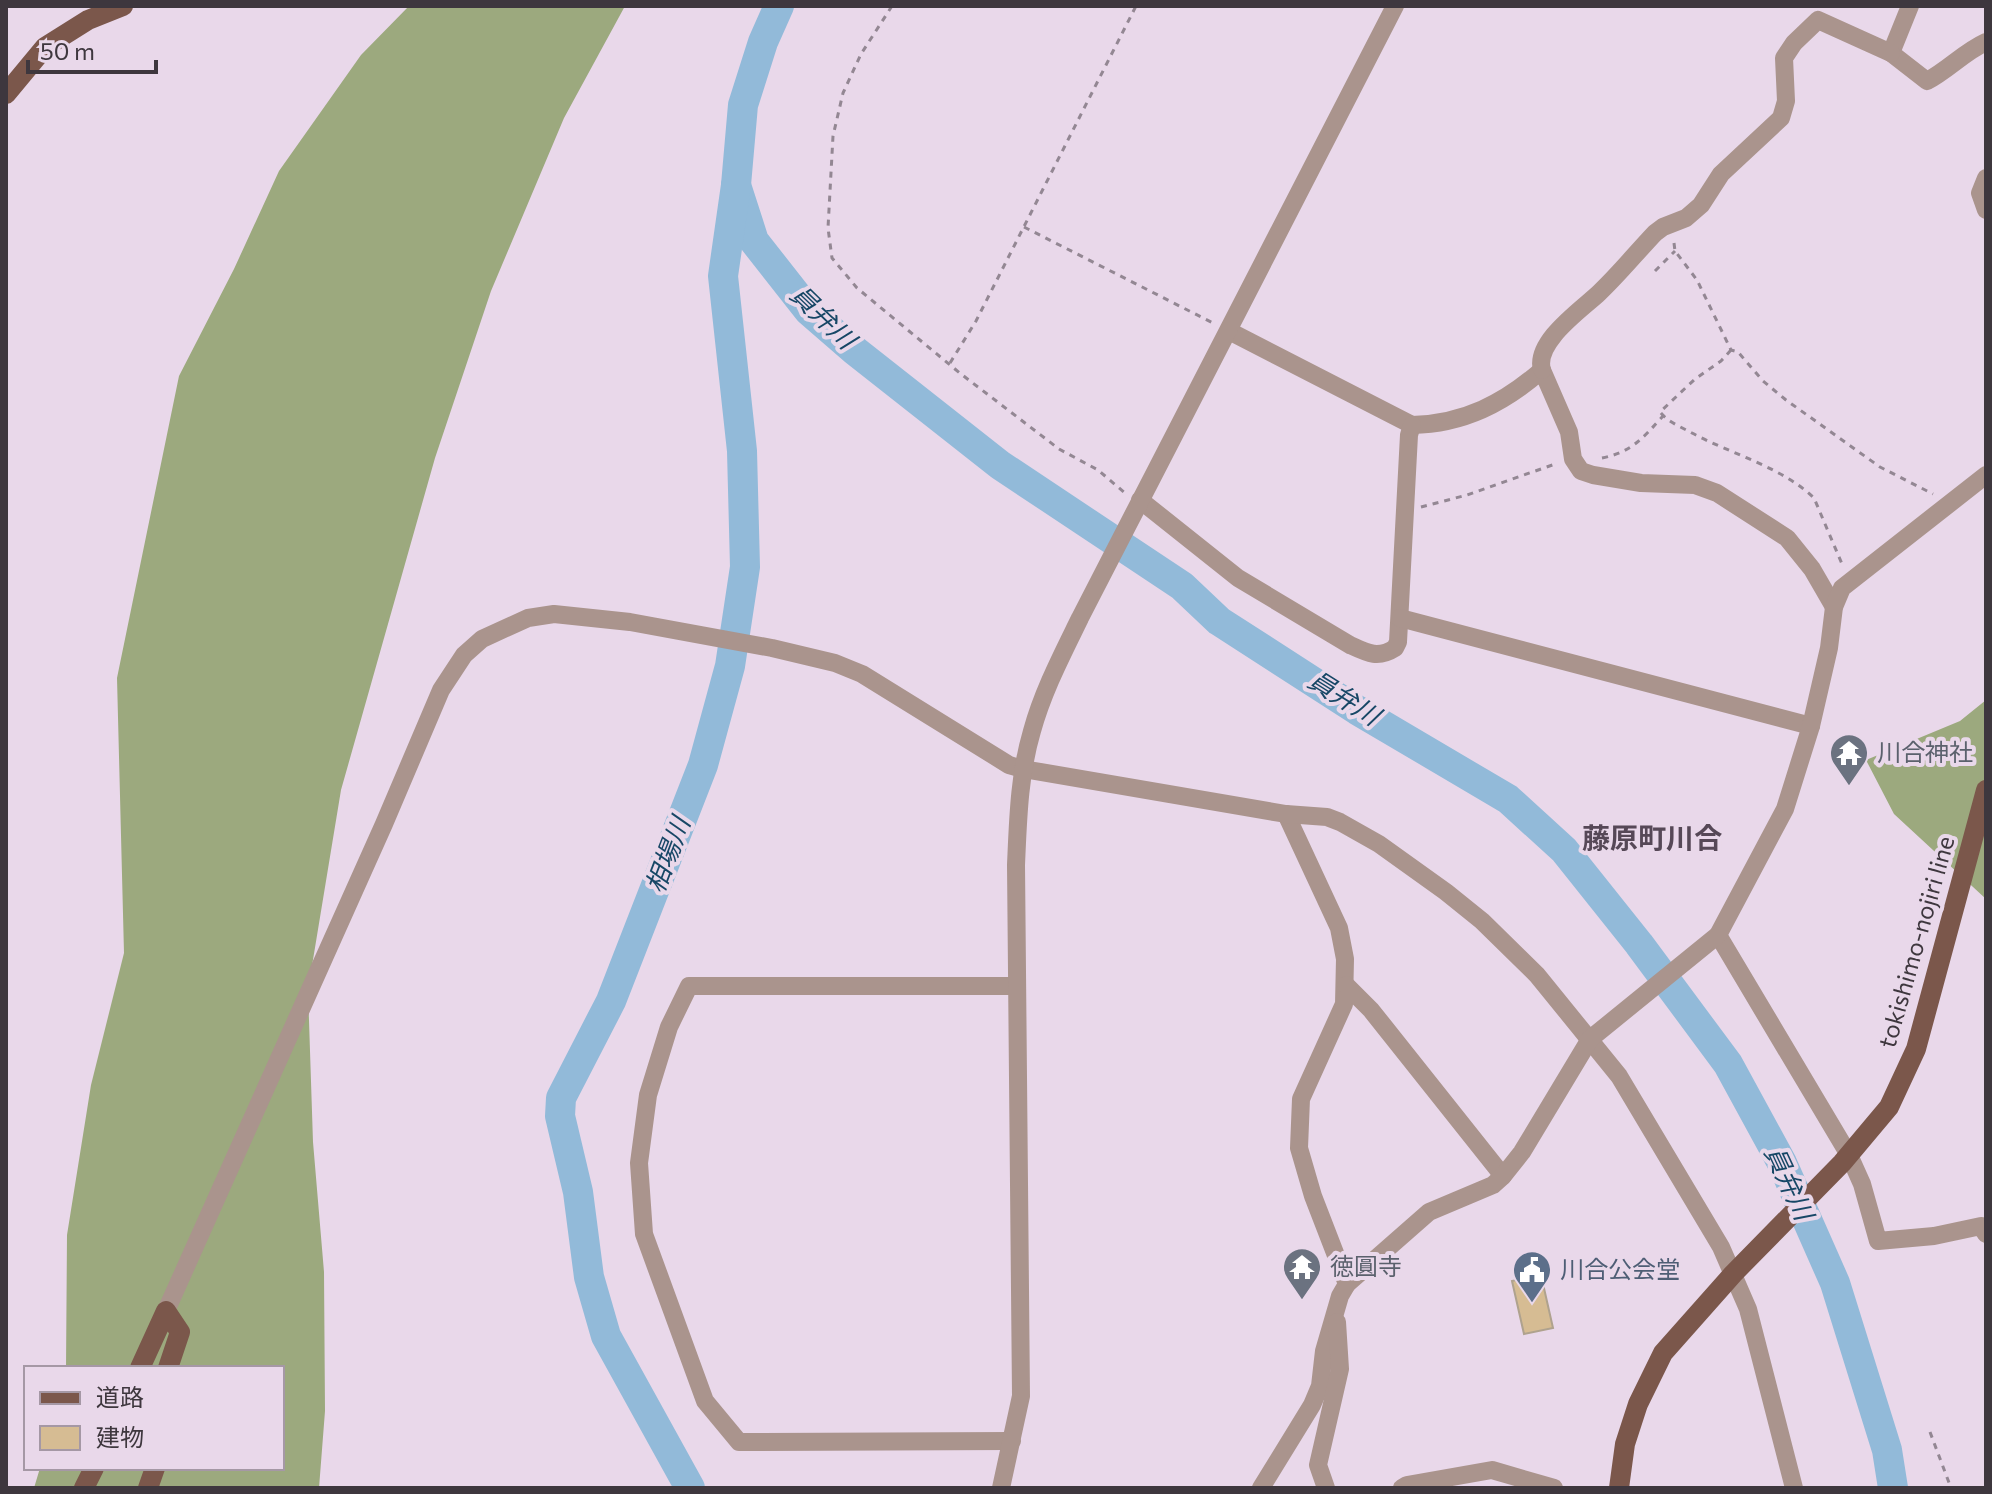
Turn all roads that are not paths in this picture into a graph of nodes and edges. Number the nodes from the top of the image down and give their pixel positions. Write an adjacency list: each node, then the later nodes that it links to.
1 (123, 6): 6 (main road)
2 (1395, 6): 9 (street)
3 (1910, 6): 5 (street)
4 (1986, 42): 5 (street)
5 (1891, 53): 10 (street)
6 (6, 94)
7 (1986, 178): 8 (street)
8 (1986, 210)
9 (1229, 331): 11 (street); 13 (street)
10 (1542, 370): 11 (street); 14 (street)
11 (1412, 425): 15 (street)
12 (1986, 475): 14 (street)
13 (1138, 504): 15 (street); 17 (street)
14 (1834, 607): 16 (street)
15 (1400, 618): 16 (street)
16 (1811, 726): 20 (street)
17 (1023, 769): 19 (street); 22 (street); 29 (street)
18 (1986, 790): 24 (main road, tokishimo-nojiri line)
19 (1286, 814): 21 (street); 23 (street)
20 (1714, 938): 23 (street); 24 (street)
21 (1346, 985): 25 (street); 28 (street)
22 (1017, 986): 33 (street); 33 (street)
23 (1593, 1036): 25 (street); 27 (street)
24 (1845, 1159): 26 (street); 27 (main road, tokishimo-nojiri line)
25 (1503, 1176): 28 (street)
26 (1986, 1234)
27 (1737, 1270): 41 (main road, tokishimo-nojiri line); 42 (street)
28 (1347, 1284): 30 (street)
29 (166, 1311): 31 (main road); 32 (main road)
30 (1336, 1312): 37 (street); 38 (street)
31 (141, 1366)
32 (169, 1366)
33 (1012, 1441): 36 (street)
34 (93, 1470): 35 (main road)
35 (84, 1488)
36 (1001, 1488)
37 (1261, 1488)
38 (1326, 1488)
39 (1402, 1488): 40 (street)
40 (1554, 1488)
41 (1619, 1488)
42 (1794, 1488)

